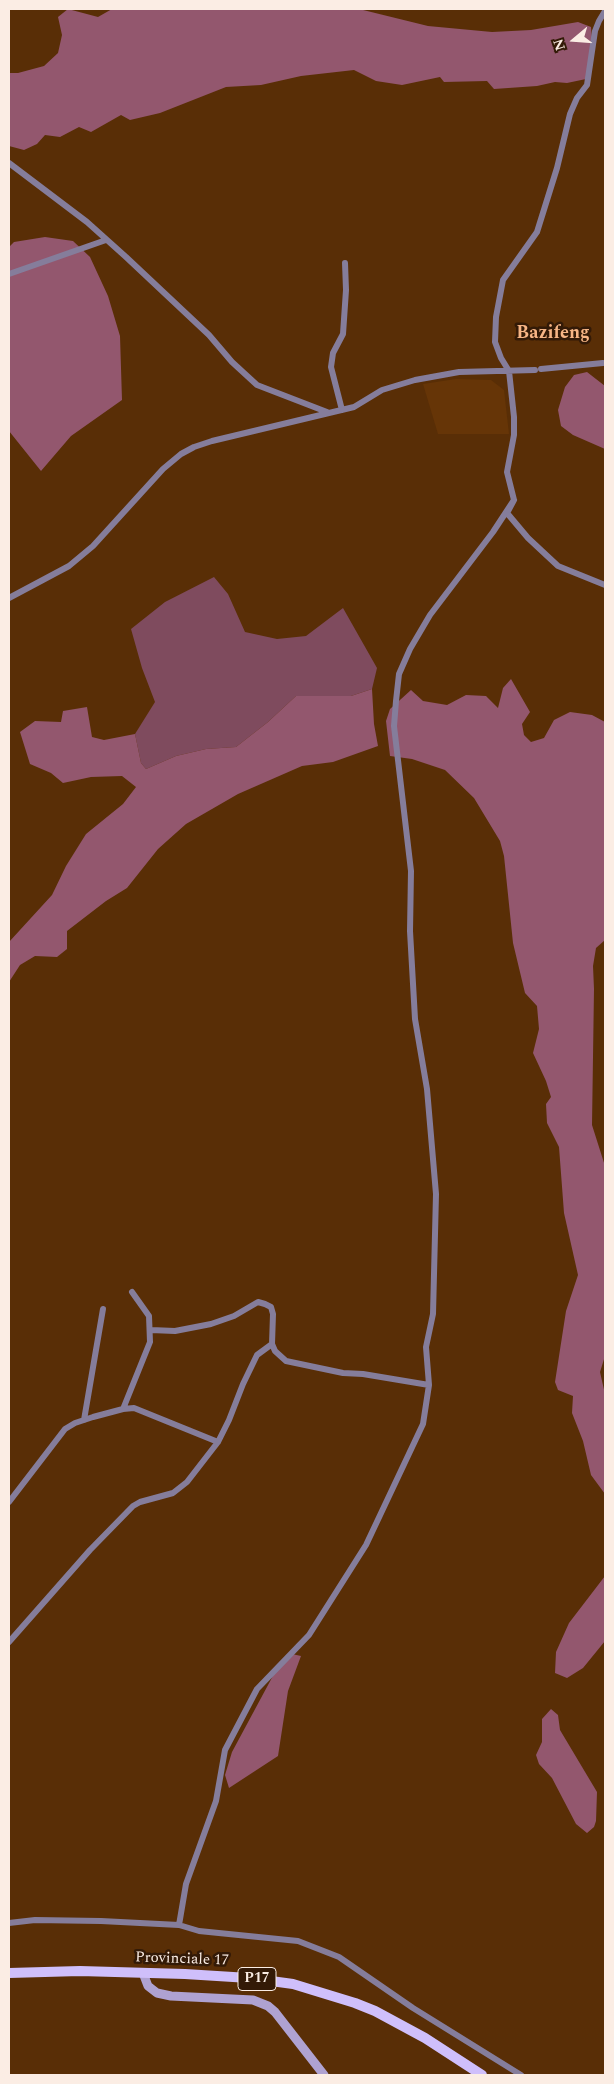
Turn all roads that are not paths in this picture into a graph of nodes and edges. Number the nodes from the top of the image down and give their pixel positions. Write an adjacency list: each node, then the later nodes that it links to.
1 (605, 11): 7 (street)
2 (9, 163): 3 (street)
3 (106, 240): 5 (street); 9 (street)
4 (345, 263): 8 (street)
5 (9, 274)
6 (603, 363): 7 (street)
7 (509, 371): 8 (street); 10 (street)
8 (342, 410): 9 (street)
9 (328, 412): 12 (street)
10 (514, 500): 11 (street); 17 (street)
11 (605, 585)
12 (9, 598)
13 (132, 1292): 15 (street)
14 (103, 1309): 19 (street)
15 (151, 1330): 16 (street); 18 (street)
16 (272, 1344): 17 (street); 20 (street)
17 (429, 1385): 24 (street)
18 (123, 1409): 19 (street); 20 (street)
19 (84, 1420): 21 (street)
20 (218, 1442): 22 (street)
21 (9, 1502)
22 (9, 1642)
23 (9, 1923): 24 (street)
24 (179, 1925): 29 (street)
25 (9, 1973): 26 (main road, Provinciale 17 / P17)
26 (143, 1973): 27 (street); 28 (main road, Provinciale 17 / P17)
27 (324, 2075)
28 (482, 2075)
29 (521, 2075)

